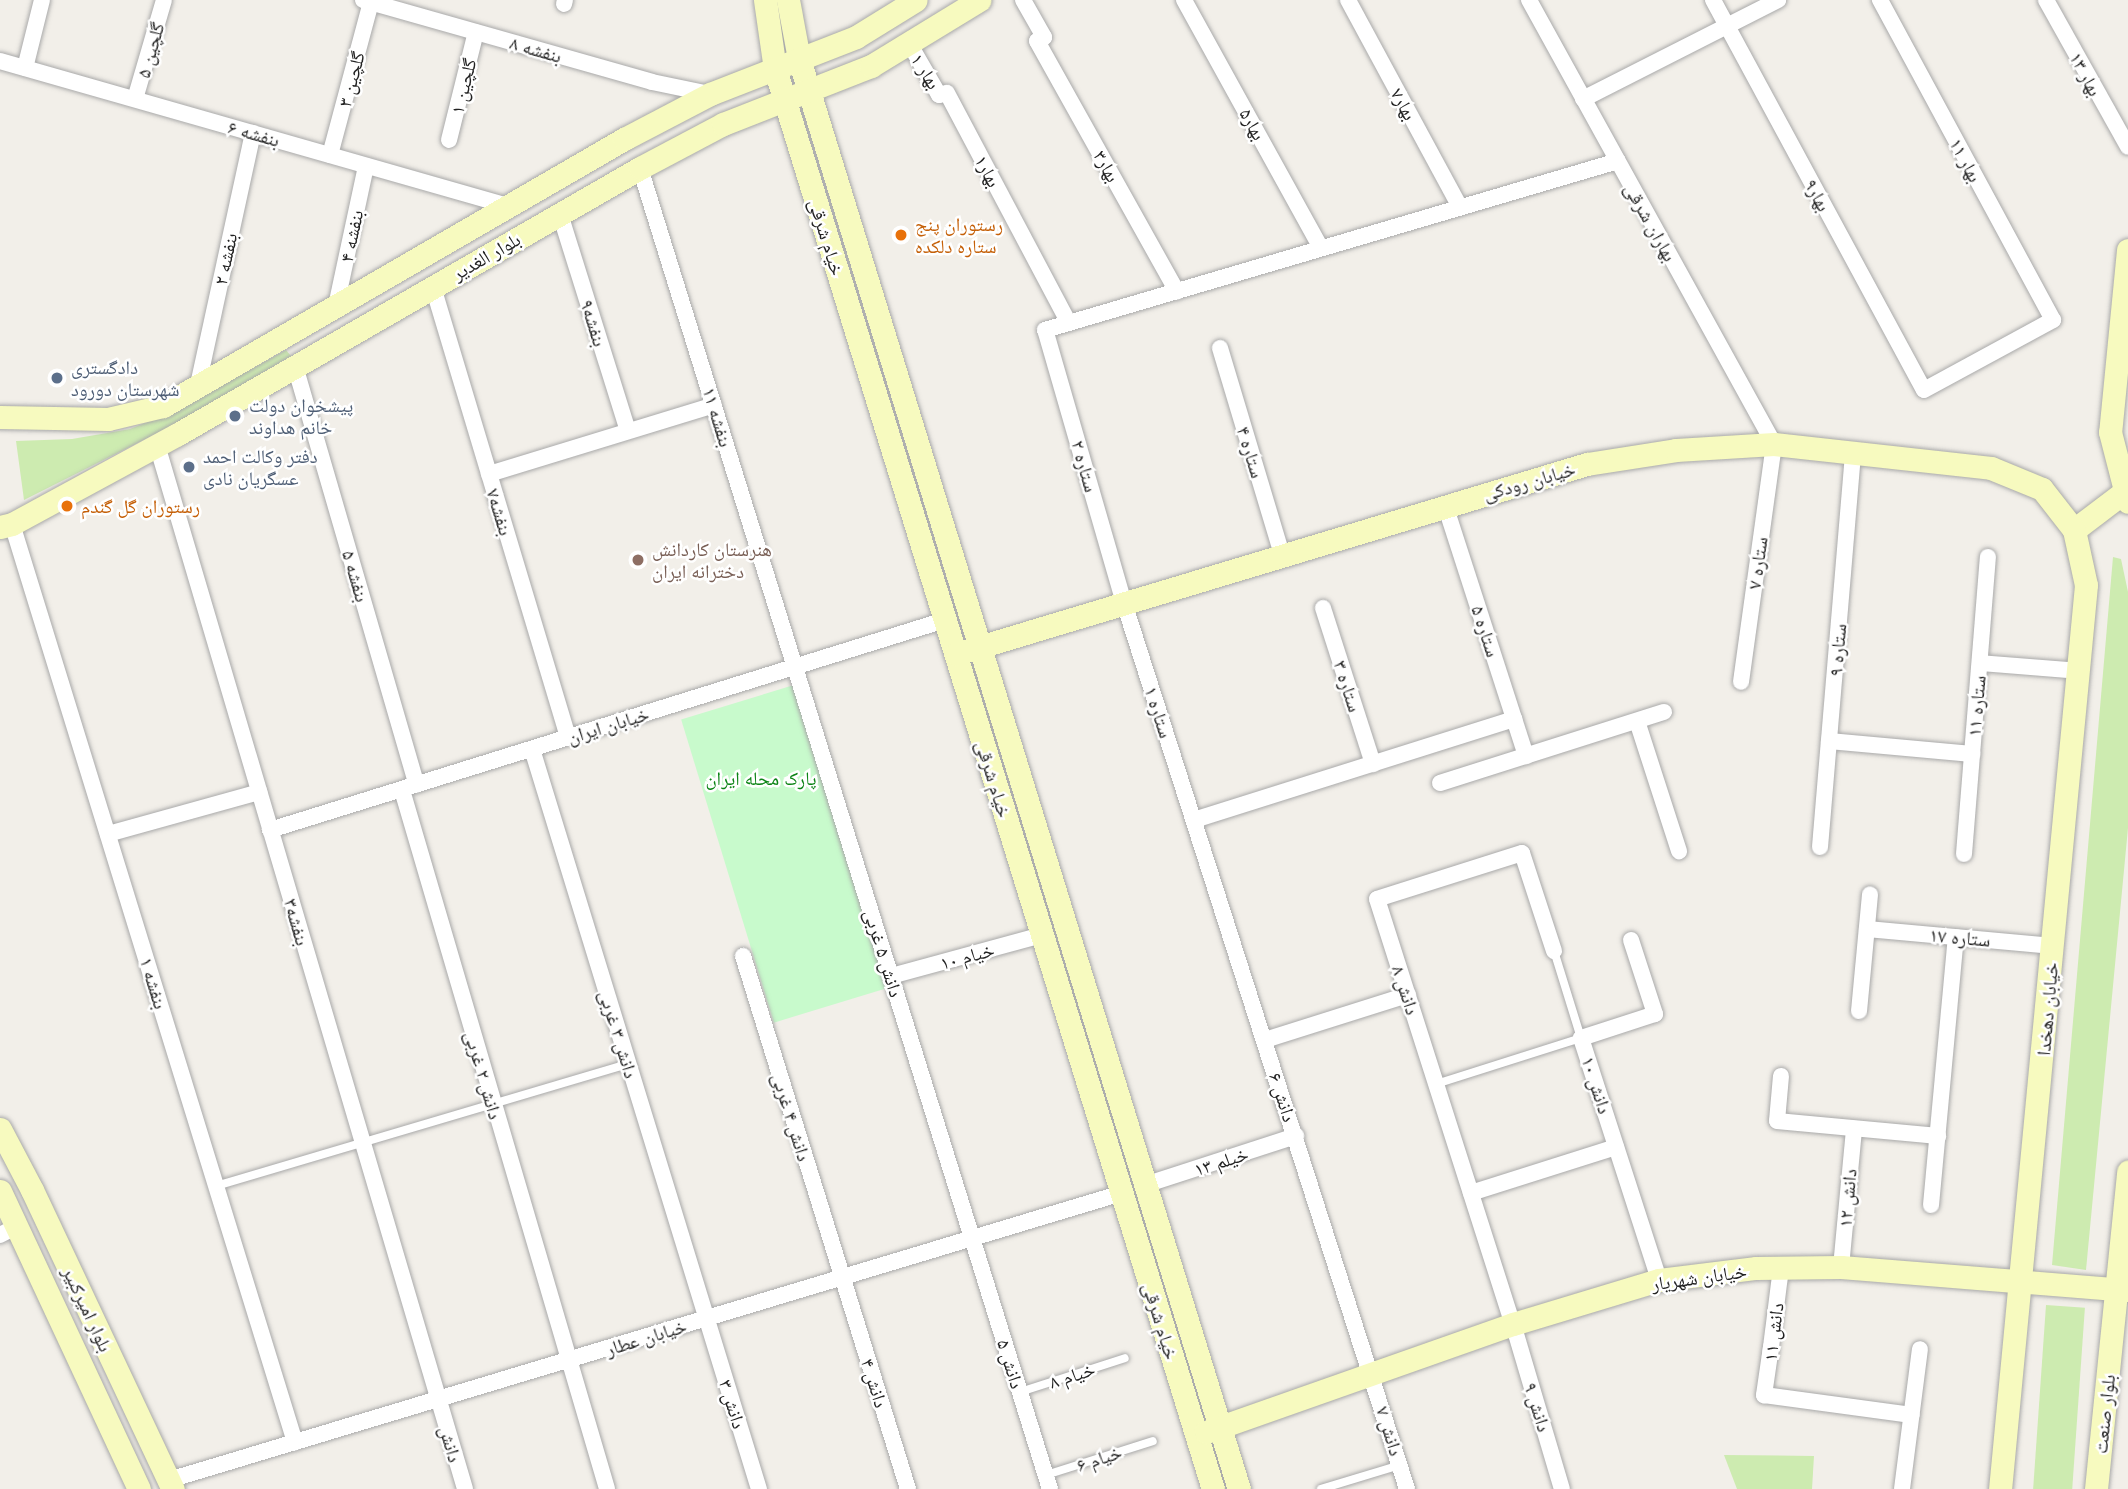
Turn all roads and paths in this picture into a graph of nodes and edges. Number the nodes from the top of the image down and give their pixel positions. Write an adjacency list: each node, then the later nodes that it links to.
1 (43, 0): 22 (street)
2 (164, 0): 27 (street, گلچین ۵)
3 (765, 0): 23 (street, خیام شرقی)
4 (788, 0): 20 (street, خیام شرقی)
5 (916, 0): 20 (street, بلوار الغدیر)
6 (979, 0): 19 (street, بلوار الغدیر)
7 (1023, 0): 43 (street, بهار۳)
8 (1184, 0): 40 (street, بهار۵)
9 (1348, 0): 38 (street, بهار۷)
10 (1529, 0): 28 (street, بهاران شرقی)
11 (1713, 0): 17 (street, بهار۹)
12 (1778, 0): 17 (street)
13 (1880, 0): 49 (street, بهار ۱۱)
14 (2046, 0): 32 (street, بهار ۱۳)
15 (367, 1): 16 (street, بنفشه ۸); 33 (street, گلچین ۳)
16 (406, 6): 18 (street, بنفشه ۸)
17 (1727, 26): 28 (street); 49 (street, بهار۹)
18 (476, 32): 26 (street, بنفشه ۸); 31 (street, گلچین ۱)
19 (909, 43): 24 (street, بلوار الغدیر); 25 (street, بهار ۱)
20 (799, 60): 23 (street, بلوار الغدیر); 24 (street, خیام شرقی)
21 (0, 61): 22 (street, بنفشه ۶)
22 (25, 68): 27 (street, بنفشه ۶)
23 (775, 69): 26 (street, بلوار الغدیر); 29 (street, خیام شرقی)
24 (808, 90): 29 (street, بلوار الغدیر); 66 (street, خیام شرقی)
25 (947, 93): 45 (street, بهار۱)
26 (709, 94): 37 (street, بلوار الغدیر)
27 (135, 99): 30 (street, بنفشه ۶)
28 (1583, 99): 34 (street, بهاران شرقی)
29 (785, 100): 36 (street, بلوار الغدیر); 65 (street, خیام شرقی)
30 (253, 133): 33 (street, بنفشه ۶); 48 (street, بنفشه ۲)
31 (449, 140)
32 (2128, 147)
33 (330, 155): 35 (street, بنفشه ۶)
34 (1618, 161): 38 (street); 54 (street, بهاران شرقی)
35 (366, 166): 37 (street, بنفشه ۶); 44 (street, بنفشه ۴)
36 (640, 168): 39 (street, بلوار الغدیر); 50 (street, بنفشه ۱۱)
37 (508, 206): 44 (street, بلوار الغدیر)
38 (1460, 207): 40 (street)
39 (560, 214): 42 (street, بلوار الغدیر); 52 (street, بنفشه۹)
40 (1321, 248): 43 (street)
41 (2128, 250): 57 (street)
42 (433, 287): 47 (street, بلوار الغدیر); 56 (street, بنفشه۷)
43 (1177, 291): 45 (street)
44 (336, 306): 48 (street, بلوار الغدیر)
45 (1069, 323): 63 (street, ستاره ۲)
46 (1220, 348): 61 (street, ستاره ۴)
47 (295, 366): 53 (street, بلوار الغدیر); 82 (street, بنفشه ۵)
48 (198, 385): 51 (street, بلوار الغدیر)
49 (1924, 390)
50 (714, 405): 52 (street); 69 (street, بنفشه ۱۱)
51 (0, 417)
52 (628, 431): 56 (street)
53 (157, 444): 59 (street, بلوار الغدیر); 83 (street, بنفشه۳)
54 (1774, 444): 55 (street, خیابان رودکی); 58 (street, خیابان رودکی); 71 (street, ستاره ۷)
55 (1853, 453): 60 (street, خیابان رودکی); 76 (street, ستاره ۹)
56 (489, 474): 75 (street, بنفشه۷)
57 (2127, 495): 60 (street)
58 (1446, 505): 61 (street, خیابان رودکی); 73 (street, ستاره ۵)
59 (6, 526): 86 (street, بنفشه ۱)
60 (2074, 530): 70 (street, خیابان دهخدا)
61 (1282, 555): 63 (street, خیابان رودکی)
62 (1989, 557): 68 (street, ستاره ۱۱)
63 (1124, 603): 66 (street, خیابان رودکی); 84 (street, ستاره ۱)
64 (1323, 608): 80 (street, ستاره ۳)
65 (945, 620): 67 (street, خیام شرقی); 69 (street, خیابان ایران)
66 (980, 647): 67 (street, خیابان رودکی); 91 (street, خیام شرقی)
67 (956, 654): 93 (street, خیام شرقی)
68 (1980, 663): 70 (street); 78 (street, ستاره ۱۱)
69 (795, 667): 75 (street, خیابان ایران); 99 (street, دانش ۵ غربی)
70 (2079, 671): 96 (street, خیابان دهخدا)
71 (1741, 682)
72 (1664, 712): 74 (street)
73 (1514, 719): 79 (street, ستاره ۵); 80 (street)
74 (1636, 721): 79 (street); 88 (street)
75 (568, 737): 77 (street, خیابان ایران)
76 (1829, 741): 78 (street); 87 (street, ستاره ۹)
77 (532, 749): 82 (street, خیابان ایران); 104 (street, دانش ۳ غربی)
78 (1972, 754): 89 (street, ستاره ۱۱)
79 (1526, 756): 81 (street)
80 (1373, 764): 84 (street)
81 (1440, 783)
82 (409, 787): 85 (street, خیابان ایران); 107 (street, دانش ۲ غربی)
83 (259, 792): 85 (street, بنفشه۳); 86 (street)
84 (1194, 821): 103 (street, دانش ۶)
85 (270, 830): 112 (street, بنفشه۳)
86 (108, 834): 116 (street, بنفشه ۱)
87 (1820, 847)
88 (1679, 851)
89 (1964, 854)
90 (1870, 895): 92 (street)
91 (1066, 928): 93 (street); 115 (street, خیام شرقی)
92 (1867, 929): 94 (street, ستاره ۱۷); 101 (street)
93 (1042, 936): 99 (street, خیام ۱۰); 118 (street, خیام شرقی)
94 (1956, 937): 96 (street, ستاره ۱۷); 111 (street)
95 (1631, 940): 102 (street, دانش ۱۰)
96 (2053, 946): 127 (street, خیابان دهخدا)
97 (1553, 951): 100 (street, دانش ۸); 102 (lane)
98 (743, 956): 125 (street, دانش ۴ غربی)
99 (891, 976): 122 (street, دانش ۵ غربی)
100 (1408, 995): 103 (street); 106 (street, دانش ۸)
101 (1859, 1011)
102 (1581, 1038): 106 (lane); 113 (street, دانش ۱۰)
103 (1265, 1040): 110 (street, دانش ۶)
104 (629, 1064): 107 (lane); 129 (street, دانش ۳ غربی)
105 (1781, 1076): 109 (street)
106 (1436, 1084): 119 (street, دانش ۸)
107 (493, 1104): 112 (lane); 134 (street, دانش ۲ غربی)
108 (0, 1129): 146 (street, بلوار امیرکبیر)
109 (1854, 1129): 111 (street); 123 (street, دانش ۱۲)
110 (1296, 1136): 115 (street, خیلم ۱۳); 135 (street, دانش ۶)
111 (1938, 1136): 120 (street)
112 (362, 1143): 116 (lane); 138 (street, بنفشه۳)
113 (1616, 1147): 119 (street); 126 (street, دانش ۱۰)
114 (2128, 1172): 128 (street, بلوار صنعت)
115 (1146, 1185): 118 (street); 140 (street, خیام شرقی)
116 (216, 1186): 143 (street, بنفشه ۱)
117 (0, 1191): 121 (street, بلوار امیرکبیر)
118 (1122, 1193): 122 (street, خیابان عطار); 141 (street, خیام شرقی)
119 (1471, 1193): 130 (street, دانش ۸)
120 (1931, 1205)
121 (9, 1231): 147 (street, بلوار امیرکبیر)
122 (972, 1238): 125 (street, خیابان عطار); 136 (street, دانش ۵)
123 (1841, 1267): 124 (street, خیابان شهریار); 127 (street, خیابان شهریار)
124 (1781, 1268): 126 (street, خیابان شهریار); 137 (street, دانش ۱۱)
125 (842, 1278): 129 (street, خیابان عطار); 151 (street, دانش ۴)
126 (1659, 1280): 130 (street, خیابان شهریار)
127 (2022, 1283): 128 (street, خیابان شهریار); 158 (street, خیابان دهخدا)
128 (2123, 1290): 159 (street, بلوار صنعت)
129 (707, 1318): 134 (street, خیابان عطار); 150 (street, دانش ۳)
130 (1513, 1324): 135 (street, خیابان شهریار); 156 (street, دانش ۹)
131 (1770, 1347): 137 (street)
132 (1920, 1349): 139 (street)
133 (1125, 1358): 136 (lane, خیام ۸)
134 (567, 1360): 138 (street, خیابان عطار); 149 (street, دانش ۲ غربی)
135 (1372, 1374): 140 (street, خیابان شهریار); 144 (street, دانش ۷)
136 (1020, 1392): 145 (street, دانش ۵)
137 (1764, 1395): 139 (street)
138 (438, 1399): 143 (street, خیابان عطار); 148 (street, دانش)
139 (1912, 1415): 157 (street)
140 (1220, 1427): 141 (street, خیابان شهریار); 153 (street, خیام شرقی)
141 (1196, 1435): 152 (street, خیام شرقی)
142 (1153, 1441): 145 (lane, خیام ۶)
143 (295, 1442): 146 (street, خیابان عطار)
144 (1400, 1465): 154 (lane); 155 (street, دانش ۷)
145 (1048, 1482)
146 (171, 1485)
147 (139, 1489)
148 (465, 1489)
149 (607, 1489)
150 (759, 1489)
151 (908, 1489)
152 (1213, 1489)
153 (1239, 1489)
154 (1321, 1489)
155 (1407, 1489)
156 (1562, 1489)
157 (1902, 1489)
158 (2000, 1489)
159 (2096, 1489)

